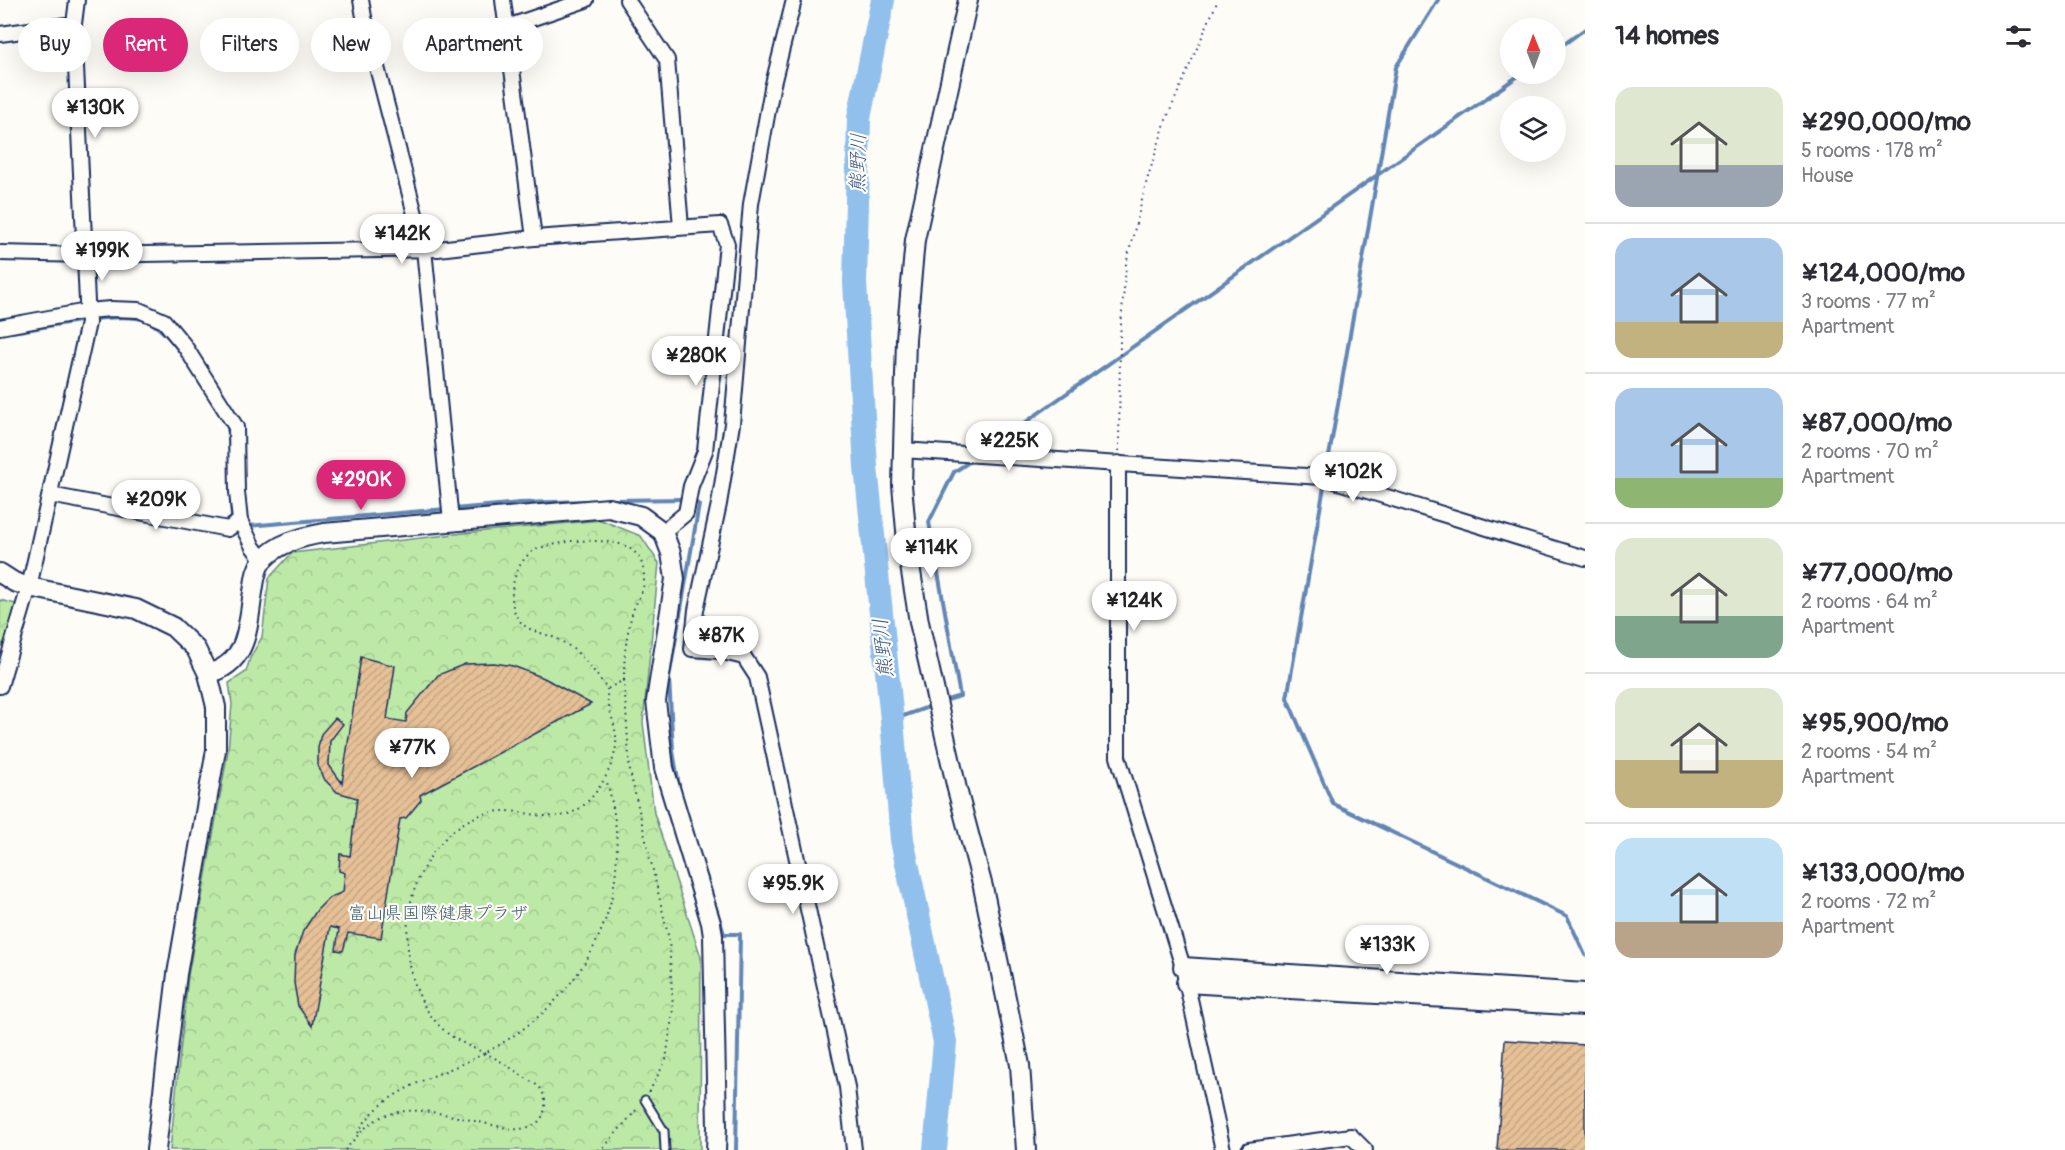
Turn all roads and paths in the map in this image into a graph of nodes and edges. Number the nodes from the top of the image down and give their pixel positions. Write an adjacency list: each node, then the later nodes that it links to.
1 (77, 0): 9 (street)
2 (362, 0): 18 (street)
3 (502, 0): 10 (street)
4 (586, 0): 11 (street)
5 (627, 0): 16 (street)
6 (794, 0): 49 (street)
7 (968, 0): 23 (street)
8 (1218, 0): 24 (path)
9 (75, 18)
10 (505, 18)
11 (533, 18)
12 (18, 32): 13 (street)
13 (0, 34)
14 (76, 72): 20 (street)
15 (513, 72): 17 (street)
16 (681, 227): 17 (street); 28 (street)
17 (534, 238): 18 (street)
18 (424, 249): 20 (street); 27 (street)
19 (0, 253): 20 (street)
20 (85, 255): 21 (street)
21 (88, 316): 22 (street); 25 (street); 26 (street)
22 (0, 327)
23 (902, 450): 24 (street); 50 (street)
24 (1118, 463): 29 (street); 38 (street)
25 (50, 495): 26 (street); 32 (street)
26 (240, 521): 30 (street)
27 (451, 521): 28 (street); 30 (street)
28 (663, 532): 48 (street)
29 (1585, 558)
30 (263, 560): 33 (street)
31 (0, 573): 32 (street)
32 (29, 587): 33 (street); 35 (street)
33 (208, 674): 44 (street)
34 (624, 680): 36 (path); 36 (path); 42 (path)
35 (0, 686)
36 (607, 689): 37 (path)
37 (606, 778): 41 (path); 41 (path)
38 (1185, 975): 39 (street); 40 (street); 51 (street)
39 (1585, 993)
40 (1585, 1006)
41 (485, 1053): 43 (path); 43 (path)
42 (645, 1100): 46 (path); 47 (lane)
43 (356, 1138): 45 (path)
44 (156, 1150)
45 (345, 1150)
46 (598, 1150)
47 (665, 1150)
48 (716, 1150)
49 (854, 1150)
50 (1026, 1150)
51 (1223, 1150)
52 (1249, 1150): 53 (street)
53 (1365, 1150)

